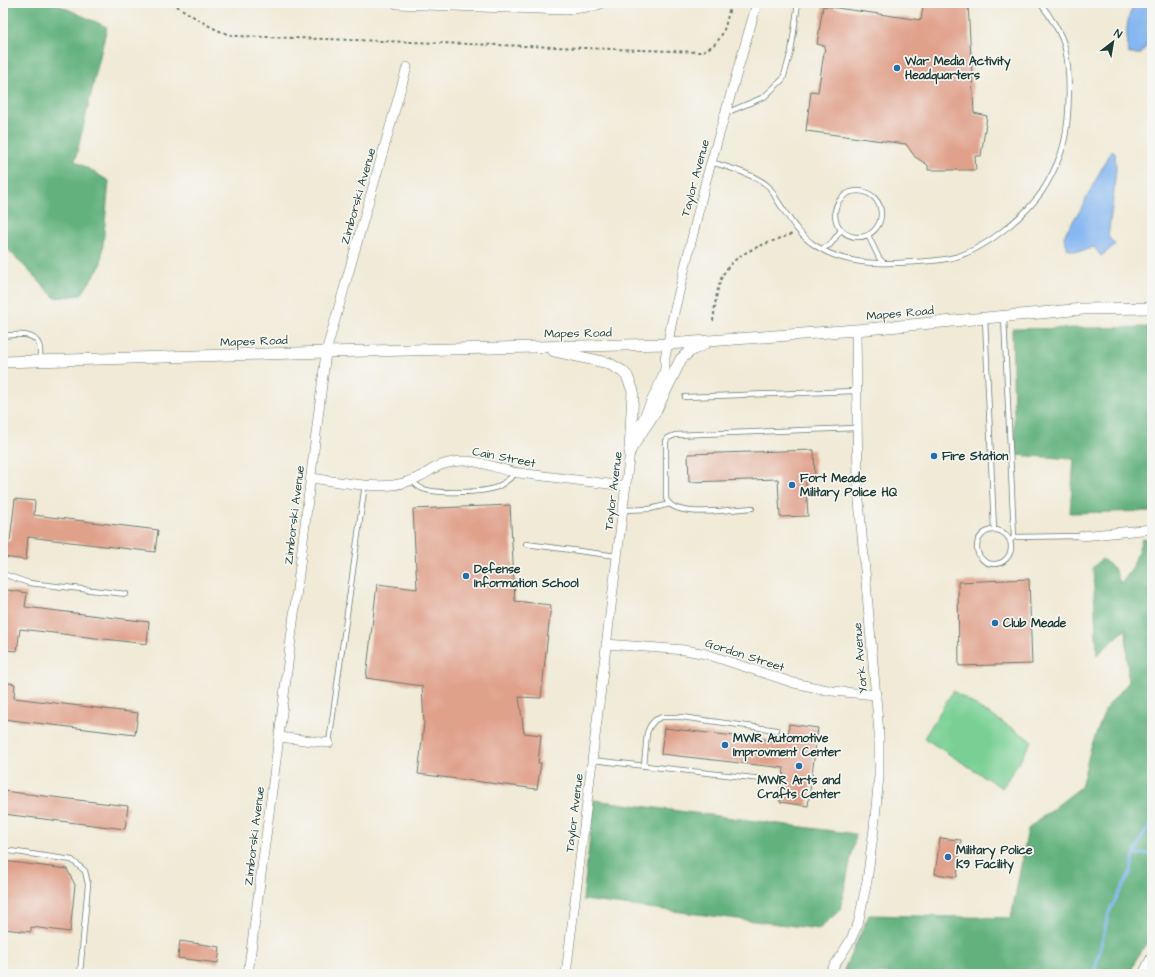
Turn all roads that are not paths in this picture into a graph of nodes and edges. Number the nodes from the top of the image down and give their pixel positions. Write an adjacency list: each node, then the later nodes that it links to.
1 (397, 3): 2 (street)
2 (600, 3)
3 (757, 3): 7 (street, Taylor Avenue)
4 (798, 3): 7 (lane)
5 (1040, 3): 12 (lane)
6 (407, 67): 21 (street, Zimborski Avenue)
7 (725, 114): 8 (street, Taylor Avenue)
8 (711, 162): 11 (lane); 19 (street, Taylor Avenue)
9 (841, 230): 10 (lane); 10 (lane); 11 (lane)
10 (868, 235): 12 (lane)
11 (822, 249): 12 (lane)
12 (884, 263)
13 (1152, 308): 14 (street, Mapes Road)
14 (1004, 317): 15 (street, Mapes Road); 39 (lane)
15 (985, 318): 16 (street, Mapes Road); 36 (lane)
16 (856, 330): 18 (street, Mapes Road); 24 (street, York Avenue)
17 (3, 336): 22 (lane)
18 (713, 341): 19 (street, Mapes Road); 27 (street)
19 (668, 344): 20 (street, Mapes Road); 27 (street, Taylor Avenue)
20 (530, 347): 21 (street, Mapes Road); 27 (street)
21 (326, 352): 22 (street, Mapes Road); 29 (street, Zimborski Avenue)
22 (40, 361): 23 (street, Mapes Road)
23 (3, 362)
24 (856, 391): 25 (lane); 26 (street, York Avenue)
25 (685, 397)
26 (857, 428): 33 (lane); 45 (street, York Avenue)
27 (630, 451): 32 (street, Taylor Avenue)
28 (517, 473): 30 (street, Cain Street); 30 (lane); 32 (street, Cain Street)
29 (310, 478): 31 (street, Cain Street); 47 (street, Zimborski Avenue)
30 (411, 480): 31 (street, Cain Street)
31 (364, 484): 48 (lane)
32 (625, 486): 35 (street, Taylor Avenue)
33 (670, 504): 34 (lane); 35 (lane)
34 (752, 508)
35 (623, 510): 41 (street, Taylor Avenue)
36 (994, 530): 39 (lane); 39 (lane)
37 (1152, 530): 38 (street)
38 (1082, 536): 39 (lane)
39 (1012, 539)
40 (526, 544): 41 (lane)
41 (617, 556): 44 (street, Taylor Avenue)
42 (3, 574): 43 (lane)
43 (126, 594)
44 (606, 644): 45 (street, Gordon Street); 49 (street, Taylor Avenue)
45 (876, 695): 57 (street, York Avenue)
46 (777, 730): 50 (lane)
47 (279, 737): 48 (street); 55 (street, Zimborski Avenue)
48 (329, 743)
49 (592, 760): 50 (lane); 56 (street, Taylor Avenue)
50 (644, 766): 51 (lane)
51 (771, 780)
52 (3, 850): 54 (lane)
53 (1152, 956): 58 (street)
54 (80, 974)
55 (248, 974)
56 (566, 974)
57 (829, 974)
58 (1143, 974)

